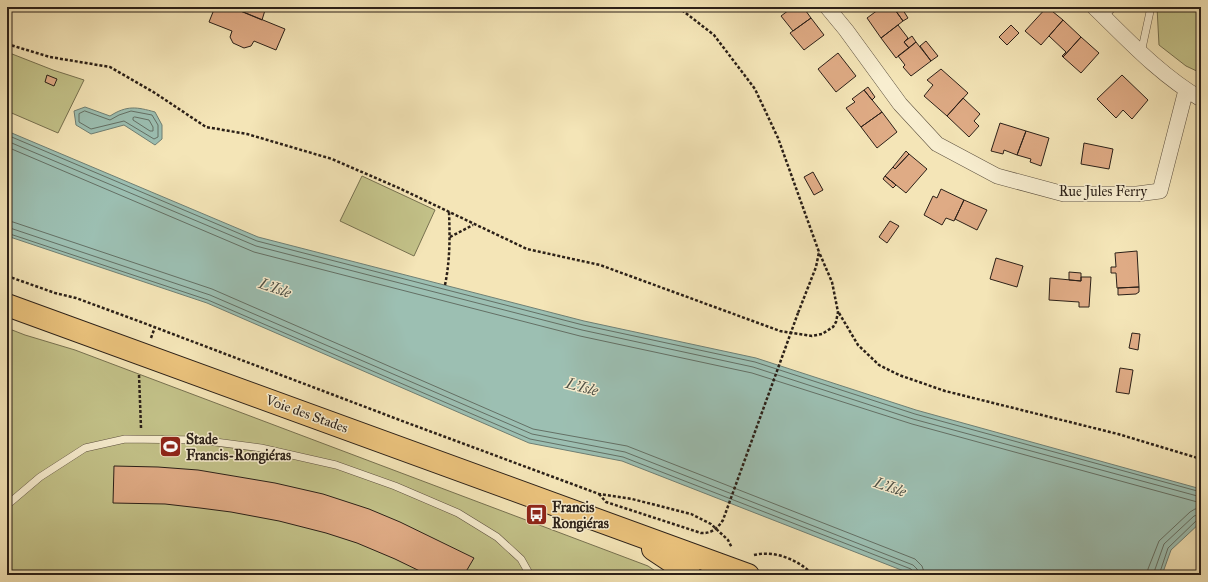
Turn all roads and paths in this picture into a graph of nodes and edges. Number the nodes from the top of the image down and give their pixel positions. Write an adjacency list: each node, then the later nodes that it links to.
1 (678, 7): 12 (path)
2 (827, 7): 7 (street, Rue Jules Ferry)
3 (1151, 7): 6 (lane)
4 (1103, 10): 6 (street)
5 (7, 44): 9 (path)
6 (1141, 53): 7 (street)
7 (1186, 90): 8 (street)
8 (1201, 99)
9 (449, 212): 10 (path); 11 (path)
10 (474, 224): 11 (path); 16 (path)
11 (450, 237): 14 (path)
12 (819, 252): 16 (path); 21 (path, bridge)
13 (7, 276): 17 (path)
14 (445, 285)
15 (7, 305): 18 (main road, Voie des Stades)
16 (838, 312): 20 (path)
17 (155, 327): 18 (path); 21 (path)
18 (145, 355): 19 (path); 23 (main road, Voie des Stades)
19 (142, 439): 22 (lane); 26 (lane)
20 (1201, 458)
21 (599, 494): 24 (path)
22 (7, 505)
23 (607, 524): 25 (main road, Voie des Stades); 27 (main road, Voie des Stades)
24 (735, 553)
25 (749, 566): 28 (path)
26 (530, 575)
27 (690, 575)
28 (814, 575)

